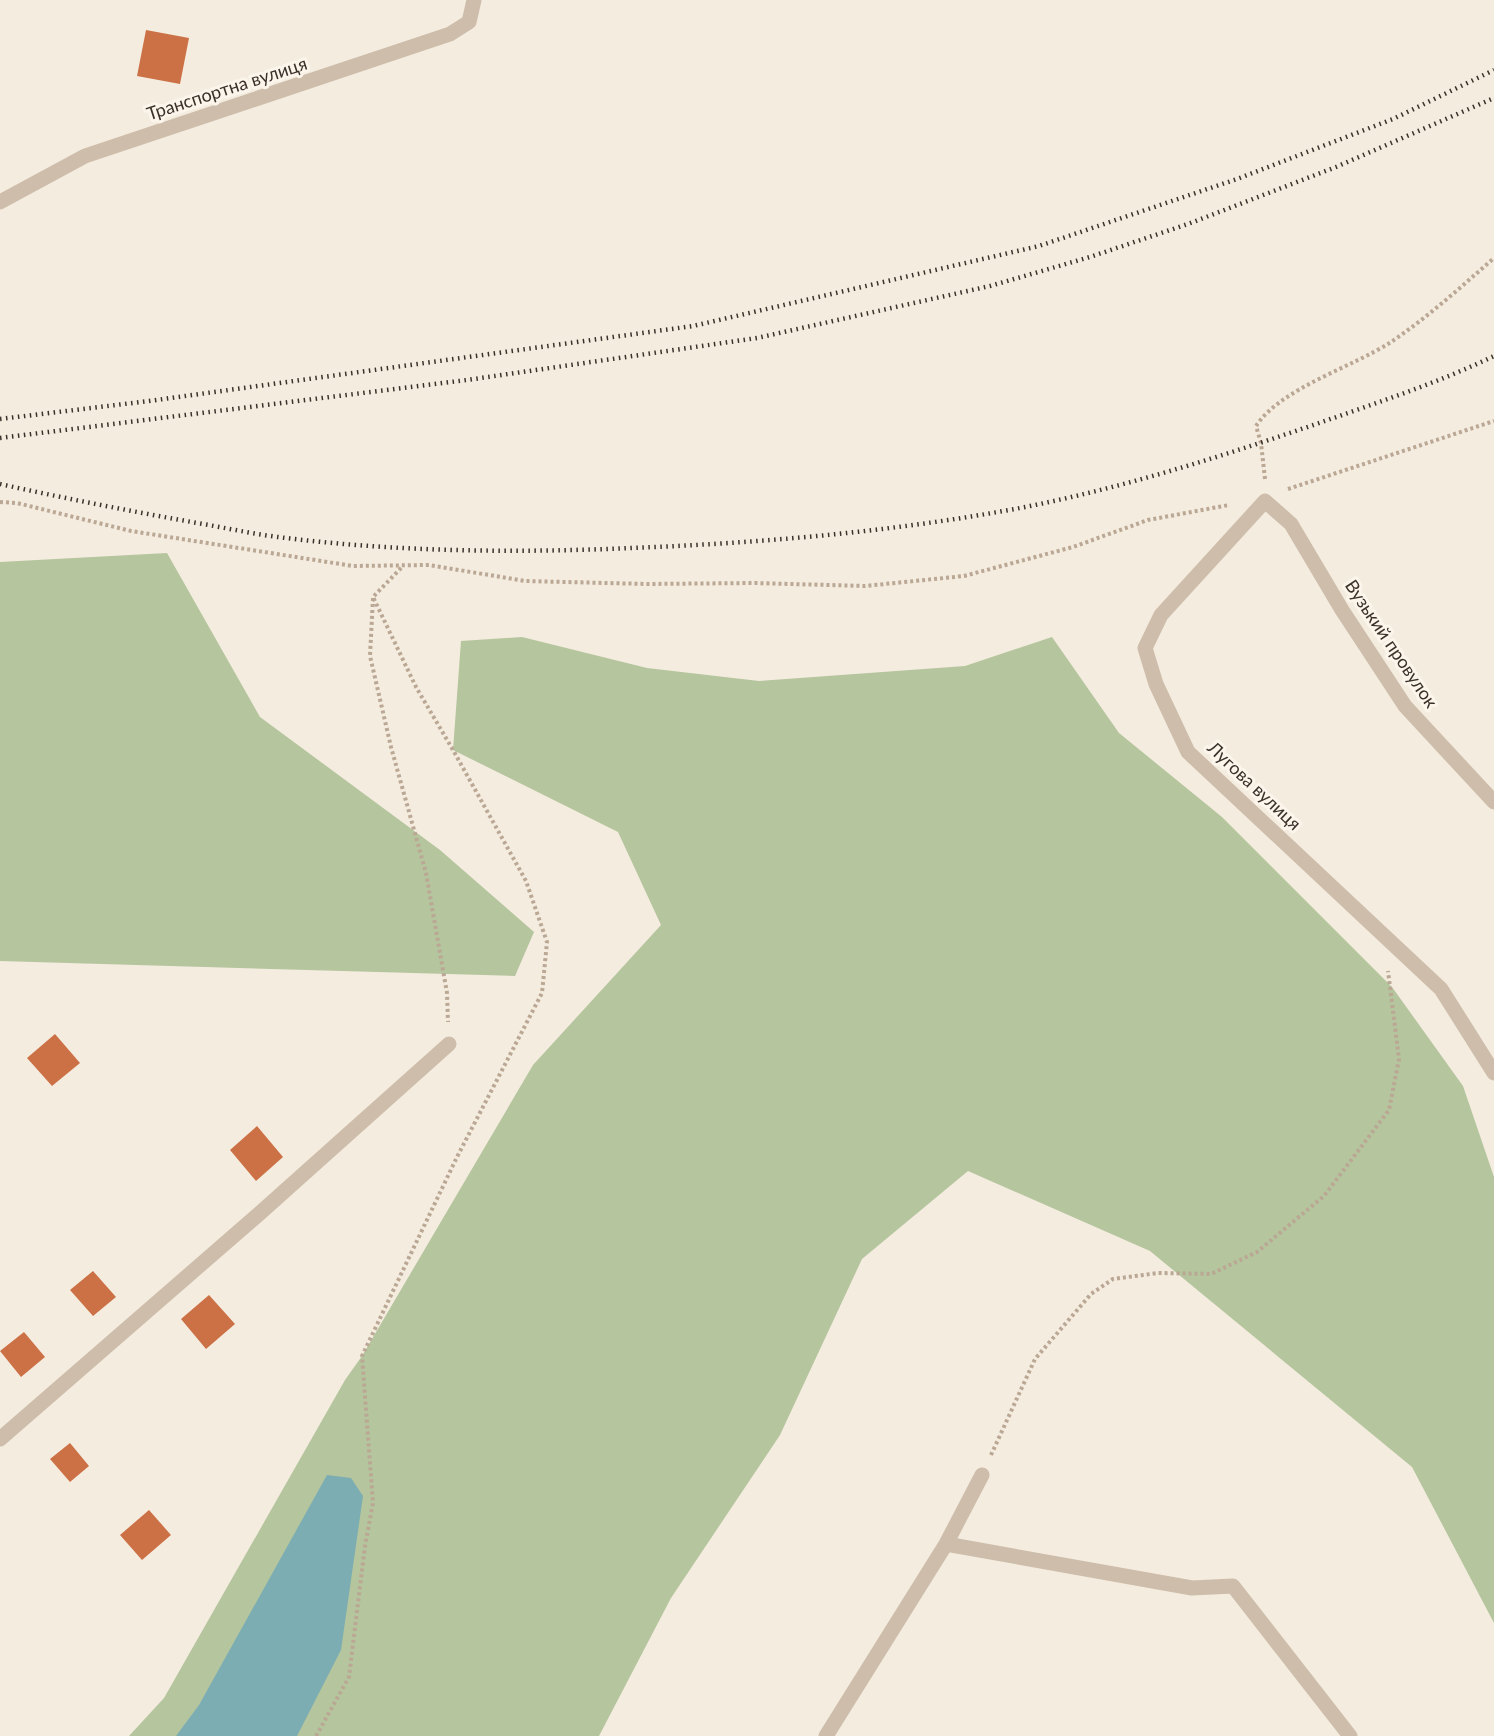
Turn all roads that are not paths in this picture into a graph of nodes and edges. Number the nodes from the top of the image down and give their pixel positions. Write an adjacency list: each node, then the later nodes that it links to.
1 (474, 0): 2 (street, Транспортна вулиця)
2 (0, 202)
3 (1265, 501): 4 (street, Вузький провулок); 6 (street, Лугова вулиця)
4 (1494, 802)
5 (449, 1044): 7 (street)
6 (1494, 1073)
7 (0, 1439)
8 (982, 1475): 9 (street)
9 (946, 1544): 10 (street); 11 (street)
10 (826, 1736)
11 (1350, 1736)

